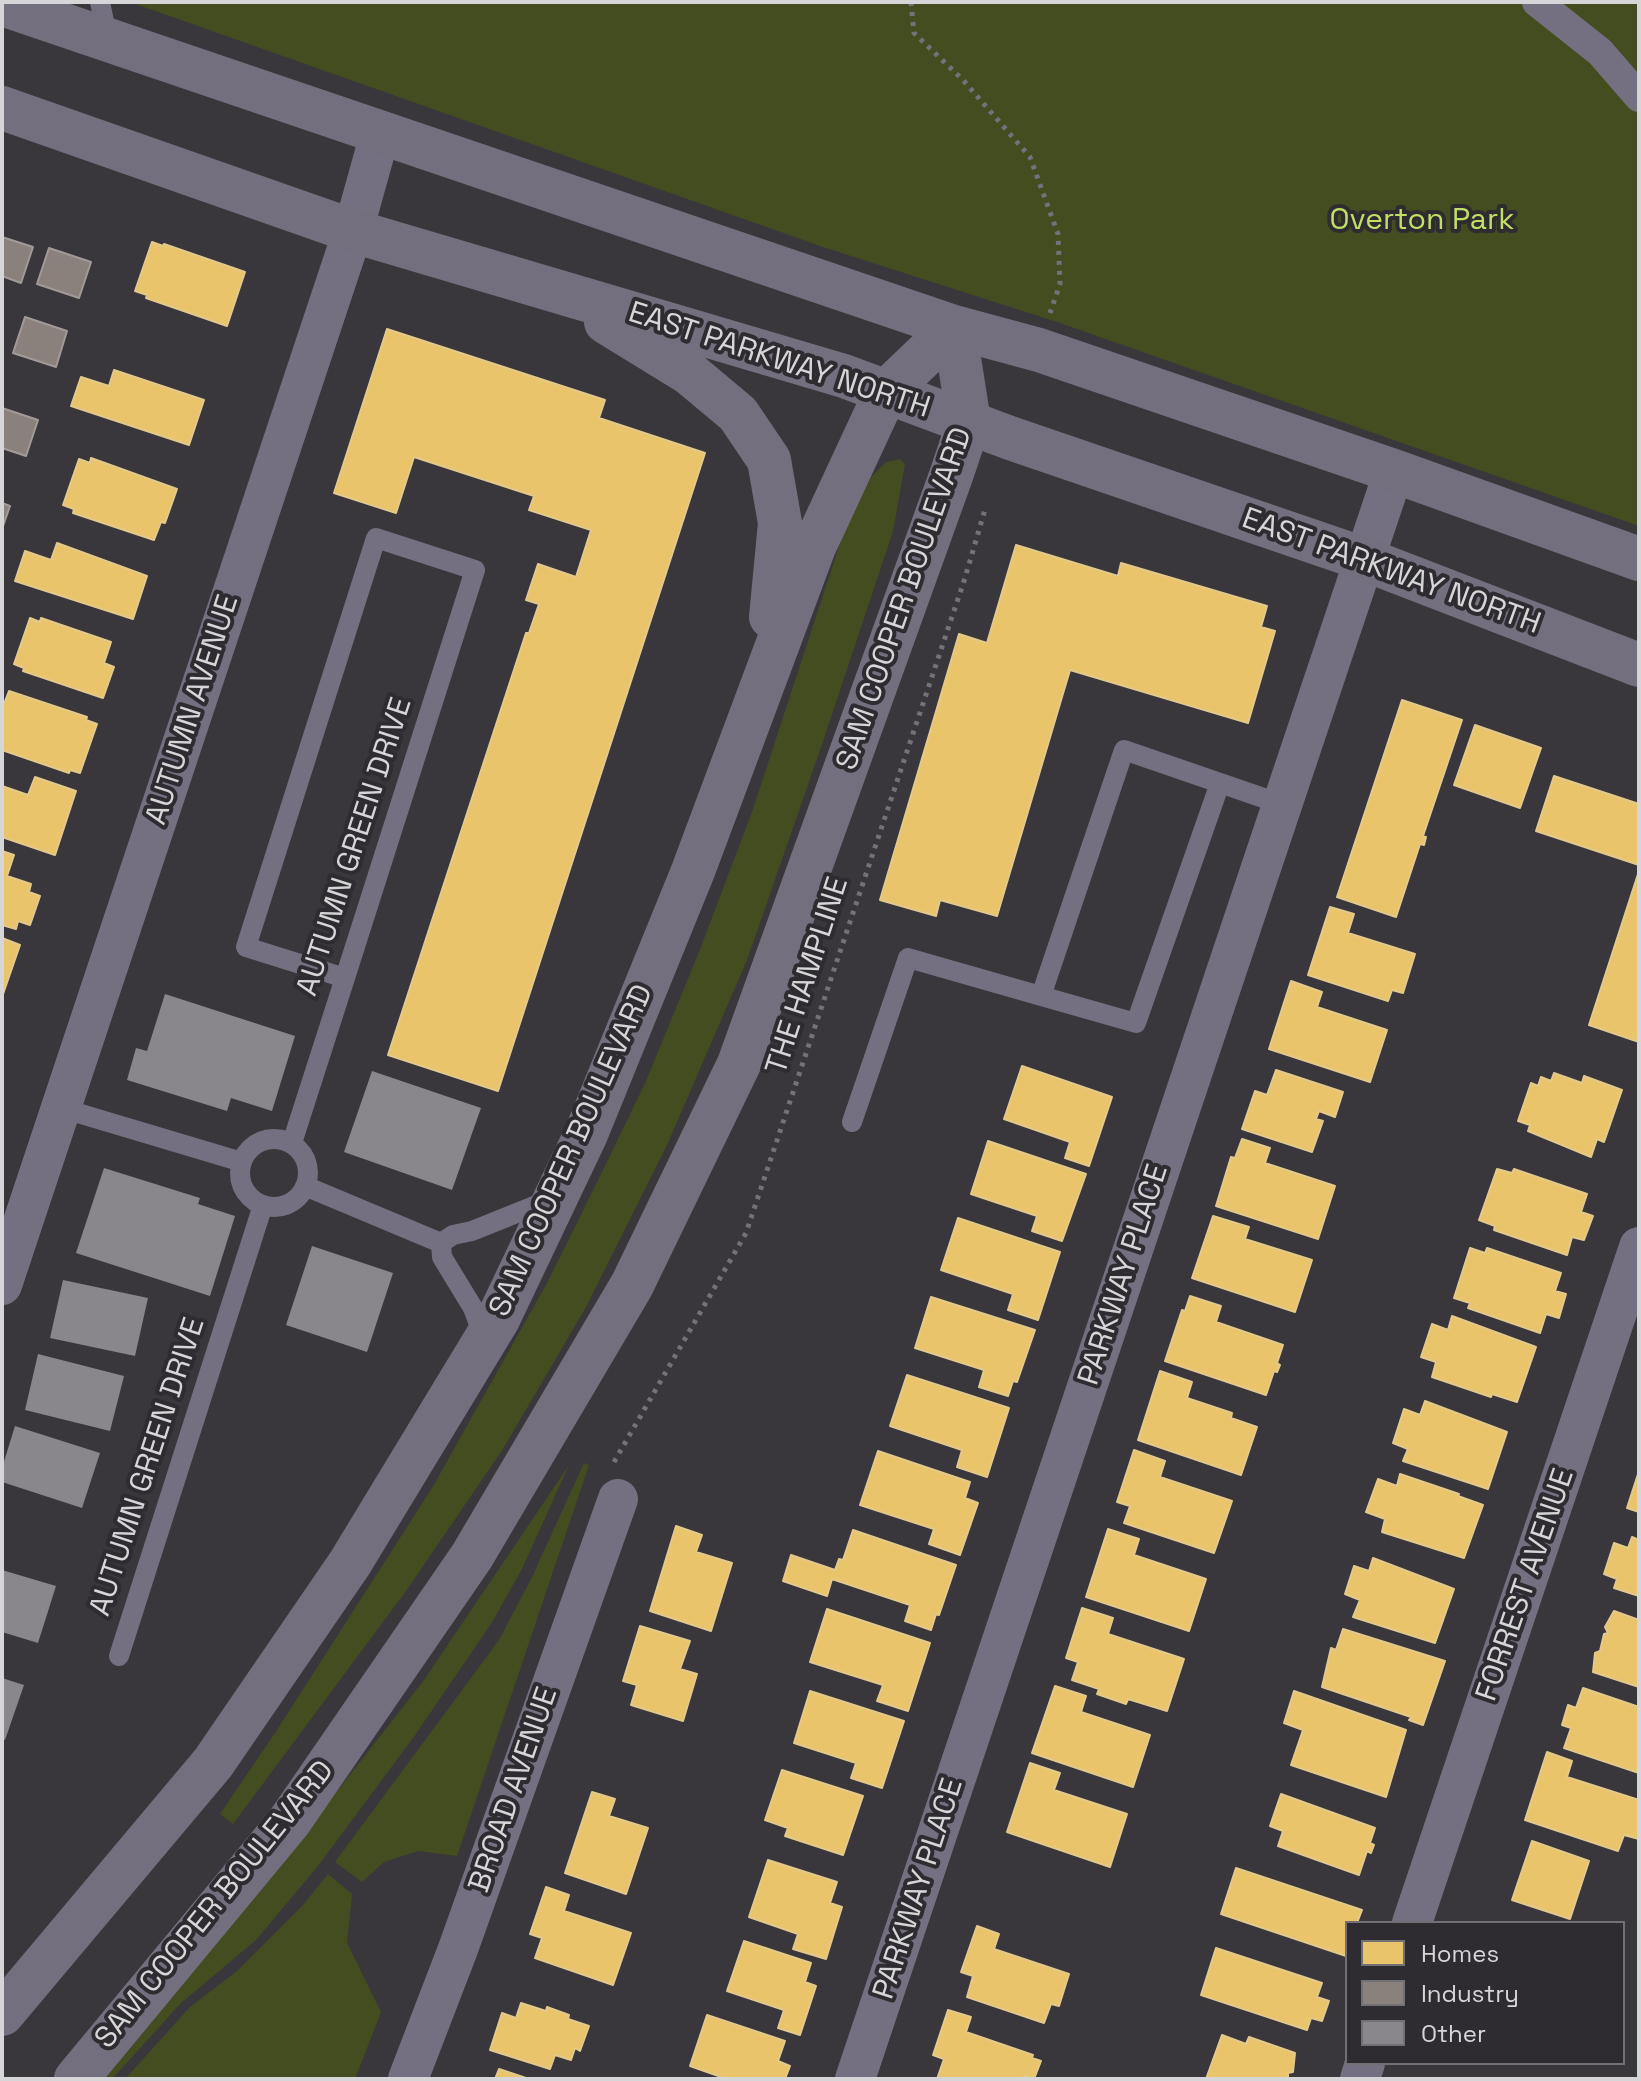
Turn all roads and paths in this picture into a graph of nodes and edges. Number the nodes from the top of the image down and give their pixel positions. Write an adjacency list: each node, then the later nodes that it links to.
1 (911, 2): 10 (path)
2 (1537, 2): 5 (street)
3 (2, 4): 4 (main road)
4 (104, 21): 7 (main road)
5 (1639, 97)
6 (2, 108): 8 (main road, EAST PARKWAY NORTH)
7 (380, 134): 8 (street, AUTUMN AVENUE); 11 (main road)
8 (353, 231): 9 (main road, EAST PARKWAY NORTH); 24 (street, AUTUMN AVENUE)
9 (556, 292): 12 (main road, EAST PARKWAY NORTH); 19 (main road)
10 (1047, 321)
11 (954, 327): 12 (main road, SAM COOPER BOULEVARD); 13 (main road, SAM COOPER BOULEVARD); 14 (main road)
12 (886, 392): 13 (main road, EAST PARKWAY NORTH); 19 (main road, SAM COOPER BOULEVARD)
13 (969, 422): 16 (main road, EAST PARKWAY NORTH); 39 (main road, SAM COOPER BOULEVARD)
14 (1394, 471): 16 (street, PARKWAY PLACE); 17 (main road)
15 (990, 494): 35 (path, THE HAMPLINE)
16 (1364, 559): 18 (main road, EAST PARKWAY NORTH); 21 (street, PARKWAY PLACE)
17 (1639, 559)
18 (1639, 665)
19 (764, 682): 29 (main road, SAM COOPER BOULEVARD)
20 (1220, 783): 21 (lane); 23 (lane); 23 (lane)
21 (1281, 804): 41 (street, PARKWAY PLACE)
22 (345, 978): 22 (lane, AUTUMN GREEN DRIVE); 26 (lane, AUTUMN GREEN DRIVE)
23 (1041, 996): 25 (lane)
24 (61, 1108): 27 (lane); 33 (street, AUTUMN AVENUE)
25 (852, 1122)
26 (292, 1143): 27 (lane); 28 (lane)
27 (242, 1162): 30 (lane)
28 (305, 1186): 30 (lane); 31 (lane)
29 (556, 1197): 31 (lane); 34 (main road, SAM COOPER BOULEVARD)
30 (263, 1205): 36 (lane, AUTUMN GREEN DRIVE)
31 (441, 1243): 34 (lane)
32 (1639, 1247): 37 (street, FORREST AVENUE)
33 (2, 1285)
34 (485, 1341): 38 (main road, SAM COOPER BOULEVARD)
35 (615, 1483): 40 (street, BROAD AVENUE)
36 (119, 1656)
37 (1413, 1921)
38 (2, 2014)
39 (76, 2079)
40 (408, 2079)
41 (855, 2079)

